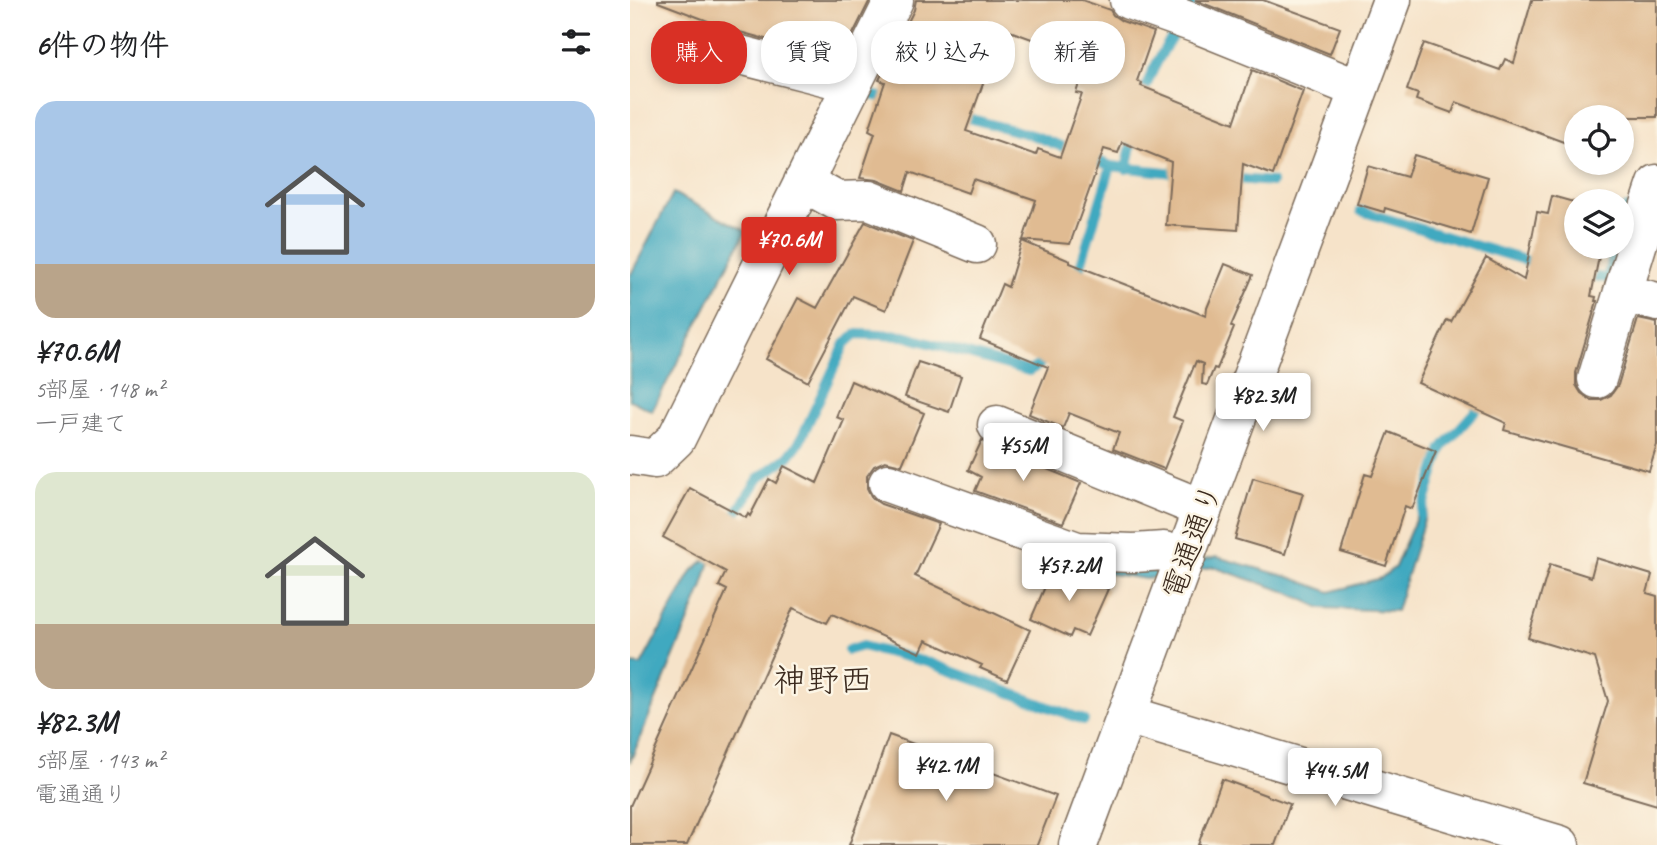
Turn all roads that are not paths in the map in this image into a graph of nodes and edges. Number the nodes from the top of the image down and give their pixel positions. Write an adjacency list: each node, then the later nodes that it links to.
1 (894, 0): 4 (street)
2 (1129, 0): 6 (street)
3 (1392, 0): 6 (street, 電通通り)
4 (857, 71)
5 (851, 84): 7 (street)
6 (1358, 89): 15 (street, 電通通り)
7 (803, 182): 9 (street); 13 (street)
8 (1657, 184): 10 (street)
9 (977, 244)
10 (1636, 289): 11 (street)
11 (1597, 379)
12 (997, 425): 15 (street)
13 (630, 456)
14 (888, 483): 16 (street)
15 (1203, 509): 16 (street, 電通通り)
16 (1185, 557): 17 (street, 電通通り)
17 (1127, 715): 18 (street); 19 (street, 電通通り)
18 (1538, 842)
19 (1079, 845)

